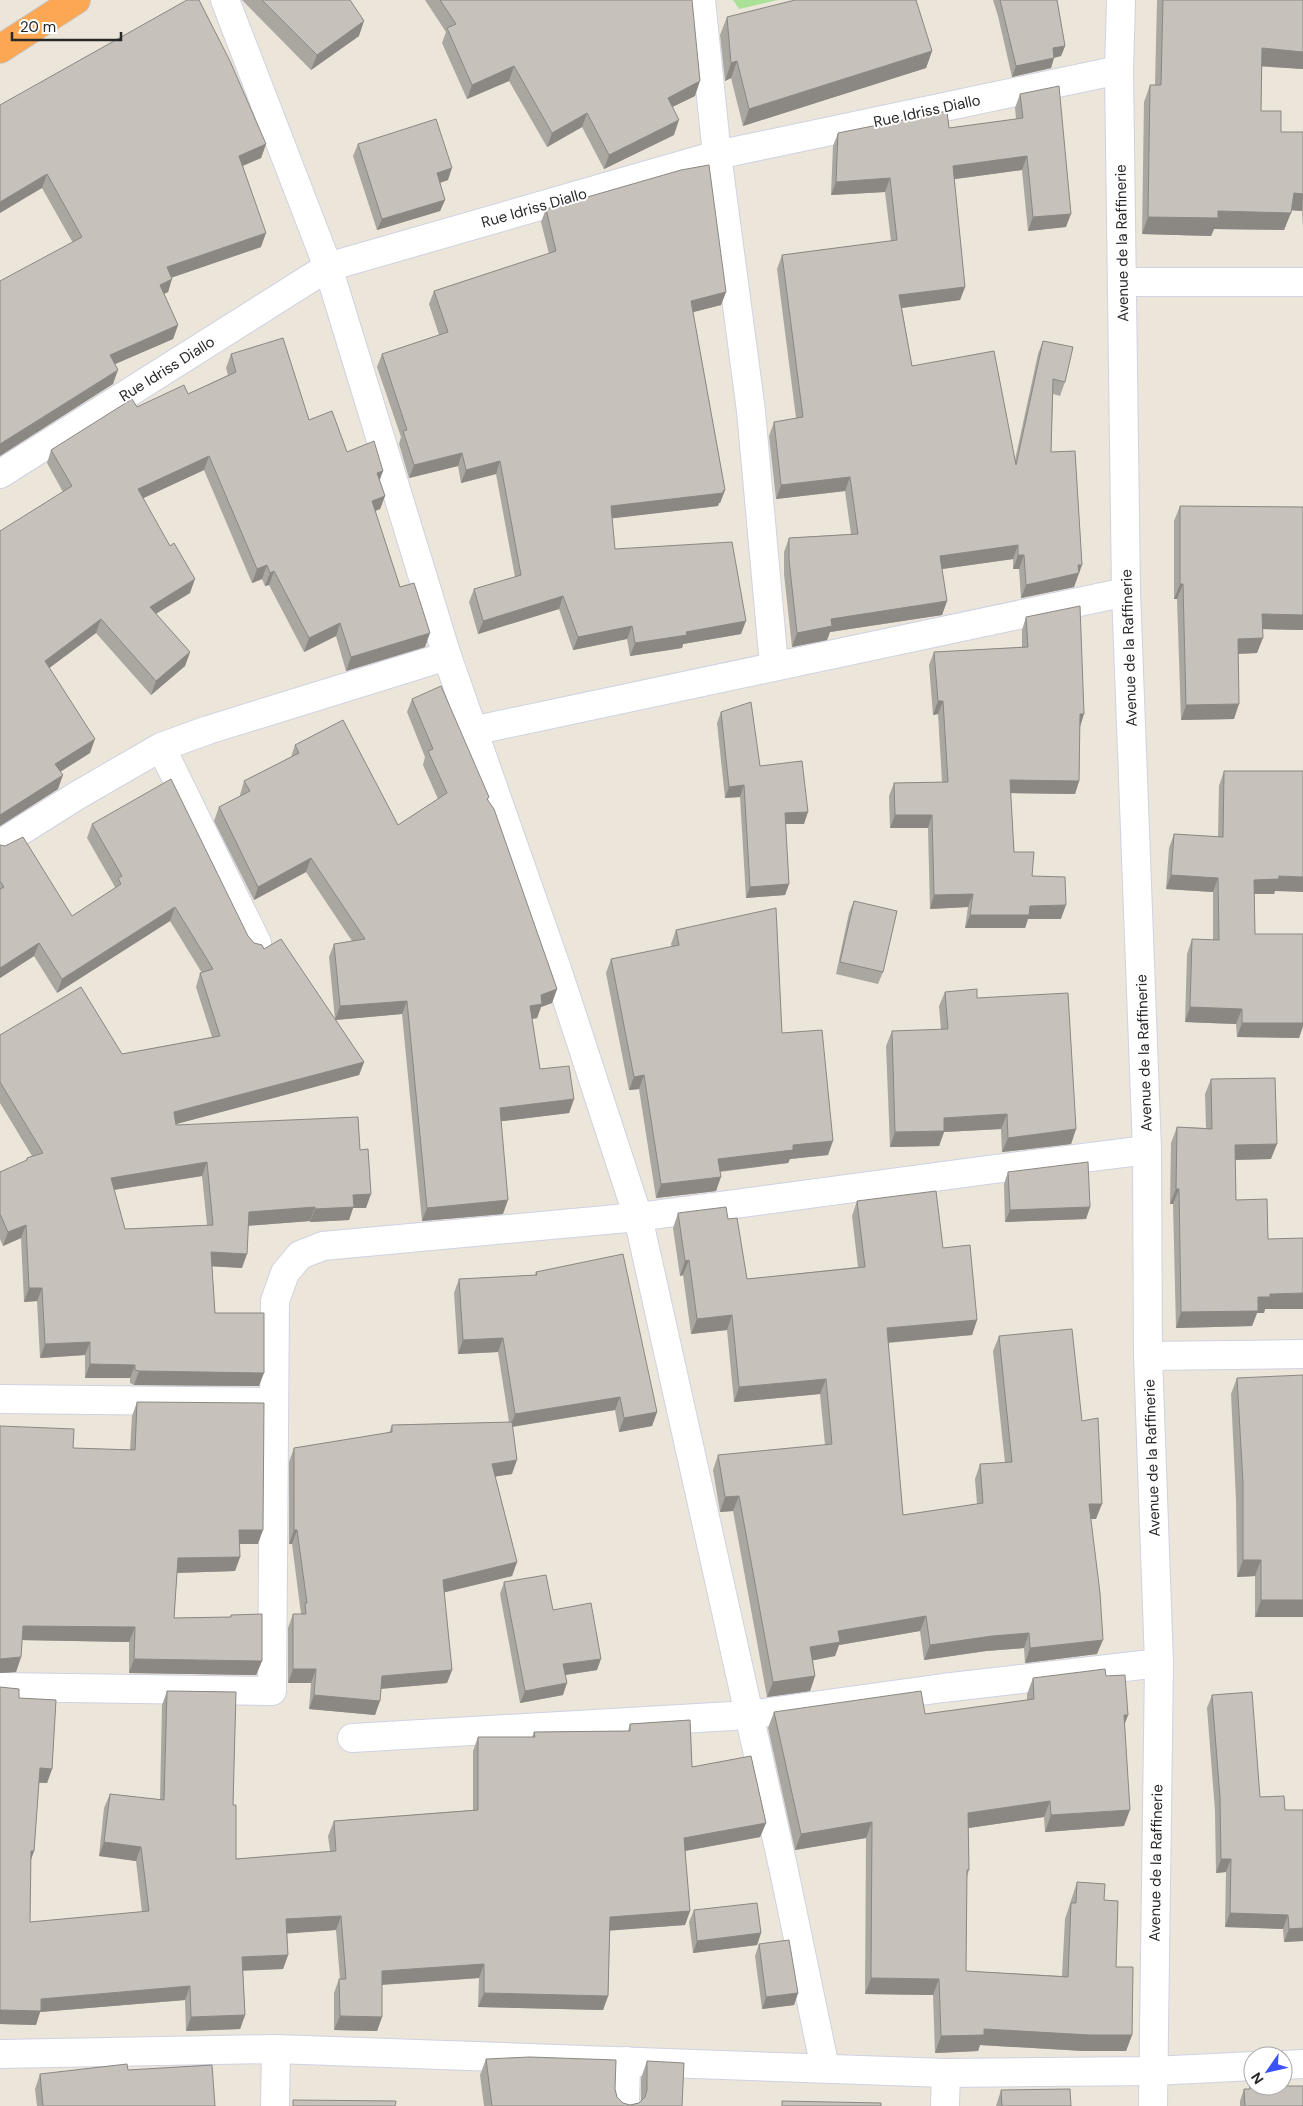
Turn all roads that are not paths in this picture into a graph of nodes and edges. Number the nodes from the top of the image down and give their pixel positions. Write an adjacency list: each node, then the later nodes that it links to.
1 (76, 0): 5 (highway)
2 (225, 0): 8 (street)
3 (701, 0): 7 (street)
4 (1121, 0): 6 (street, Avenue de la Raffinerie)
5 (0, 50)
6 (1119, 70): 7 (street, Rue Idriss Diallo); 9 (street, Avenue de la Raffinerie)
7 (717, 155): 8 (street, Rue Idriss Diallo); 14 (street)
8 (328, 267): 11 (street, Rue Idriss Diallo); 13 (street)
9 (1123, 282): 10 (street); 12 (street, Avenue de la Raffinerie)
10 (1303, 282)
11 (0, 474)
12 (1126, 592): 14 (street); 19 (street, Avenue de la Raffinerie)
13 (447, 656): 15 (street); 16 (street)
14 (774, 666): 15 (street)
15 (472, 731): 20 (street)
16 (161, 747): 17 (street); 18 (street)
17 (0, 844)
18 (258, 943)
19 (1147, 1150): 20 (street); 22 (street, Avenue de la Raffinerie)
20 (638, 1217): 24 (street); 27 (street)
21 (1303, 1354): 22 (street)
22 (1148, 1356): 25 (street, Avenue de la Raffinerie)
23 (0, 1399): 24 (street)
24 (273, 1402): 26 (street)
25 (1159, 1663): 27 (street); 34 (street, Avenue de la Raffinerie)
26 (0, 1687)
27 (749, 1715): 28 (street); 33 (street)
28 (352, 1738)
29 (276, 2050): 30 (street); 31 (street); 36 (street)
30 (0, 2054)
31 (626, 2061): 33 (street); 37 (street)
32 (1243, 2066): 34 (street)
33 (825, 2068): 35 (street)
34 (1153, 2071): 35 (street); 39 (street, Avenue de la Raffinerie)
35 (946, 2073): 38 (street)
36 (275, 2106)
37 (625, 2106)
38 (945, 2106)
39 (1153, 2106)

